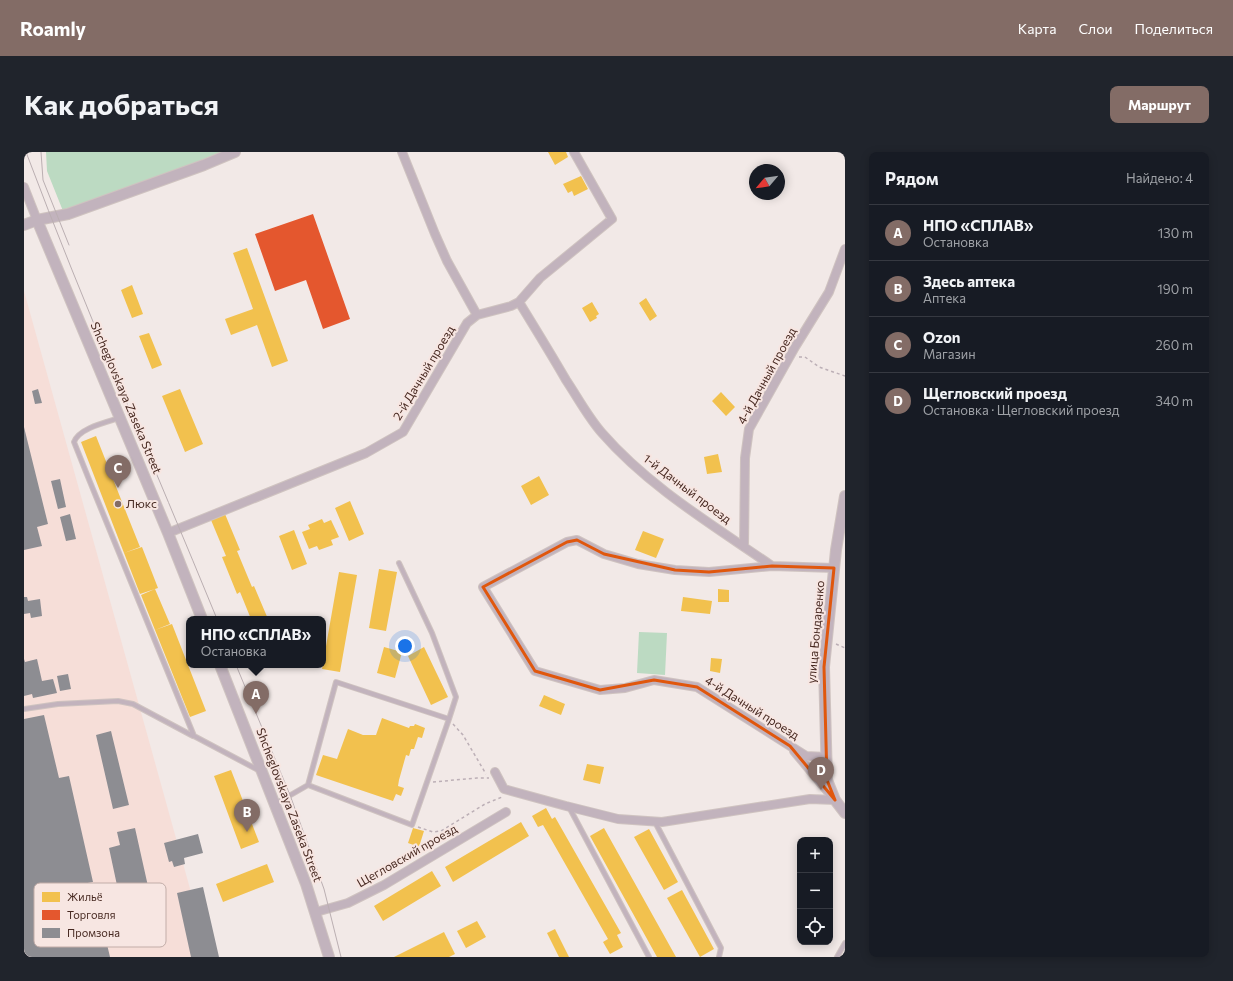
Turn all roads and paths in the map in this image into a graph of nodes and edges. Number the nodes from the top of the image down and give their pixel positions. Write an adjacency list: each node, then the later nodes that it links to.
1 (235, 152): 5 (street)
2 (402, 152): 9 (street)
3 (574, 152): 8 (street)
4 (24, 187): 5 (street, Shcheglovskaya Zaseka Street)
5 (37, 220): 6 (street); 12 (street, Shcheglovskaya Zaseka Street)
6 (24, 225)
7 (845, 249): 10 (street, 4-й Дачный проезд)
8 (519, 302): 9 (street); 15 (street, 1-й Дачный проезд)
9 (477, 315): 14 (street, 2-й Дачный проезд)
10 (790, 356): 11 (path); 15 (street, 4-й Дачный проезд)
11 (845, 376)
12 (120, 418): 14 (street, Shcheglovskaya Zaseka Street); 23 (lane)
13 (845, 496): 18 (street, улица Бондаренко)
14 (168, 533): 19 (street, Shcheglovskaya Zaseka Street)
15 (744, 547): 17 (street, 1-й Дачный проезд)
16 (399, 563): 22 (lane)
17 (772, 566): 18 (street, 4-й Дачный проезд); 24 (street, 4-й Дачный проезд)
18 (834, 568): 25 (street, улица Бондаренко)
19 (201, 616)
20 (221, 668): 26 (street, Shcheglovskaya Zaseka Street)
21 (24, 709): 23 (lane)
22 (449, 719): 28 (lane); 28 (path); 29 (lane)
23 (194, 736): 26 (lane)
24 (790, 746): 25 (street, 4-й Дачный проезд); 31 (street)
25 (826, 757): 31 (street, улица Бондаренко)
26 (262, 772): 32 (street, Shcheglovskaya Zaseka Street)
27 (495, 772): 30 (street)
28 (427, 782): 37 (lane)
29 (308, 785): 32 (lane); 37 (lane)
30 (515, 792): 33 (street); 37 (path)
31 (835, 800): 35 (street, улица Бондаренко); 36 (street)
32 (275, 804): 38 (street, Shcheglovskaya Zaseka Street)
33 (569, 807): 36 (street); 41 (lane)
34 (506, 812): 38 (street, Щегловский проезд)
35 (845, 813)
36 (654, 822): 42 (lane)
37 (412, 825)
38 (316, 912): 40 (street, Shcheglovskaya Zaseka Street)
39 (845, 943): 43 (lane)
40 (329, 957)
41 (649, 957)
42 (718, 957)
43 (837, 957)

